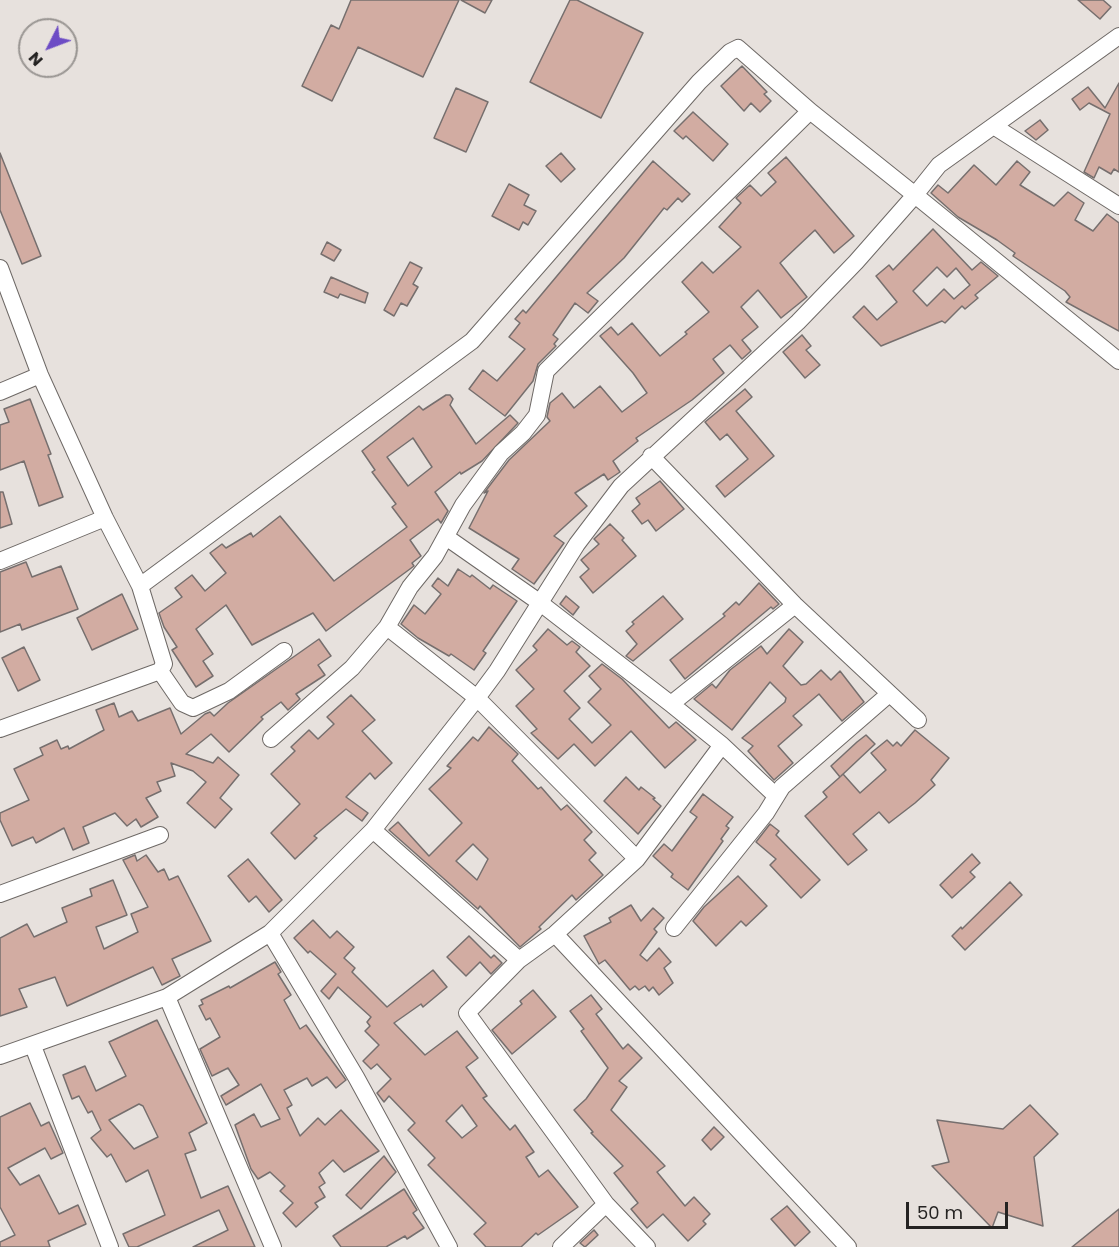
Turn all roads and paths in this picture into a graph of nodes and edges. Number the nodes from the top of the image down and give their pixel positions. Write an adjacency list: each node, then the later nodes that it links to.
1 (1119, 36): 3 (street)
2 (810, 111): 4 (street); 12 (street); 14 (street)
3 (995, 127): 4 (street); 5 (street)
4 (915, 195): 7 (street); 10 (street)
5 (1117, 202)
6 (0, 268): 8 (street)
7 (1119, 361)
8 (40, 375): 9 (street); 11 (street)
9 (0, 392)
10 (651, 456): 15 (street); 16 (street)
11 (105, 518): 13 (street); 14 (street)
12 (446, 537): 15 (street); 17 (street)
13 (0, 561)
14 (140, 586): 19 (street)
15 (539, 602): 21 (street); 22 (street)
16 (795, 605): 20 (street); 22 (street)
17 (387, 627): 21 (street); 25 (street)
18 (284, 651): 19 (street)
19 (160, 671): 24 (street)
20 (888, 695): 23 (street); 27 (street)
21 (477, 698): 28 (street); 30 (street)
22 (671, 704): 26 (street)
23 (918, 720)
24 (0, 729)
25 (271, 739)
26 (722, 745): 27 (street); 30 (street)
27 (775, 795): 32 (street)
28 (373, 830): 33 (street); 35 (street)
29 (160, 835): 31 (street)
30 (637, 859): 34 (street)
31 (0, 894)
32 (674, 928)
33 (270, 933): 36 (street); 40 (street)
34 (555, 934): 35 (street); 45 (street)
35 (519, 960): 39 (street)
36 (167, 997): 37 (street); 42 (street)
37 (33, 1046): 38 (street); 41 (street)
38 (0, 1056)
39 (606, 1204): 43 (street); 44 (street)
40 (445, 1246)
41 (110, 1247)
42 (273, 1247)
43 (561, 1247)
44 (646, 1247)
45 (848, 1247)

